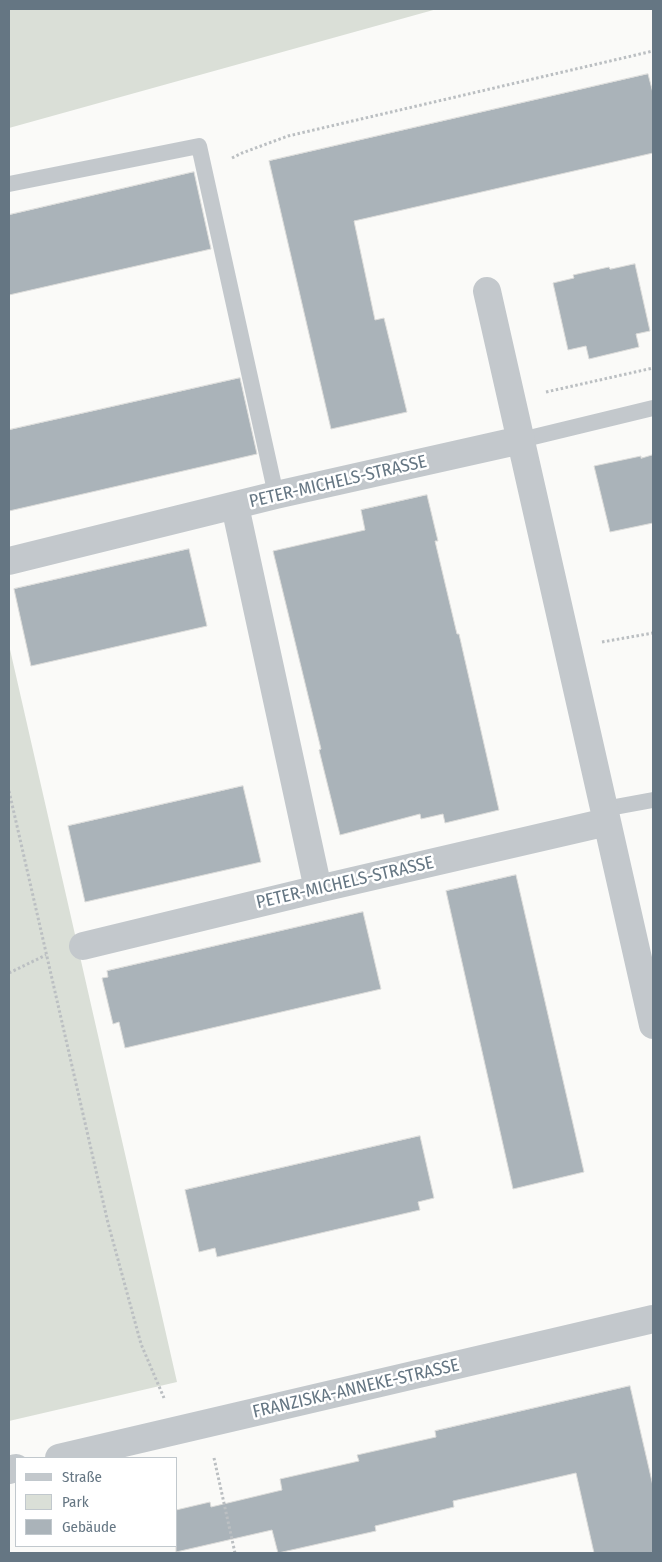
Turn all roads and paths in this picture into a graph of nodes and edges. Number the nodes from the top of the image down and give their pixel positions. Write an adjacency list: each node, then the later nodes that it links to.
1 (653, 51): 2 (path)
2 (203, 166): 3 (lane); 9 (lane)
3 (9, 184)
4 (487, 291): 6 (street)
5 (653, 368): 6 (path)
6 (512, 400): 8 (street)
7 (653, 408): 8 (lane)
8 (521, 440): 9 (street, PETER-MICHELS-STRASSE); 13 (street)
9 (276, 495): 10 (street, PETER-MICHELS-STRASSE)
10 (235, 506): 11 (street, PETER-MICHELS-STRASSE); 17 (street)
11 (9, 561)
12 (653, 634): 13 (path)
13 (568, 647): 16 (street)
14 (9, 791): 19 (path)
15 (653, 800): 16 (lane)
16 (606, 816): 17 (street, PETER-MICHELS-STRASSE); 21 (street)
17 (318, 889): 18 (street, PETER-MICHELS-STRASSE)
18 (83, 946)
19 (46, 956): 20 (path); 24 (path)
20 (9, 973)
21 (653, 1025)
22 (653, 1320): 23 (street, FRANZISKA-ANNEKE-STRASSE)
23 (206, 1423): 24 (street, FRANZISKA-ANNEKE-STRASSE); 26 (path)
24 (178, 1431): 25 (street, FRANZISKA-ANNEKE-STRASSE)
25 (63, 1457)
26 (235, 1553)

